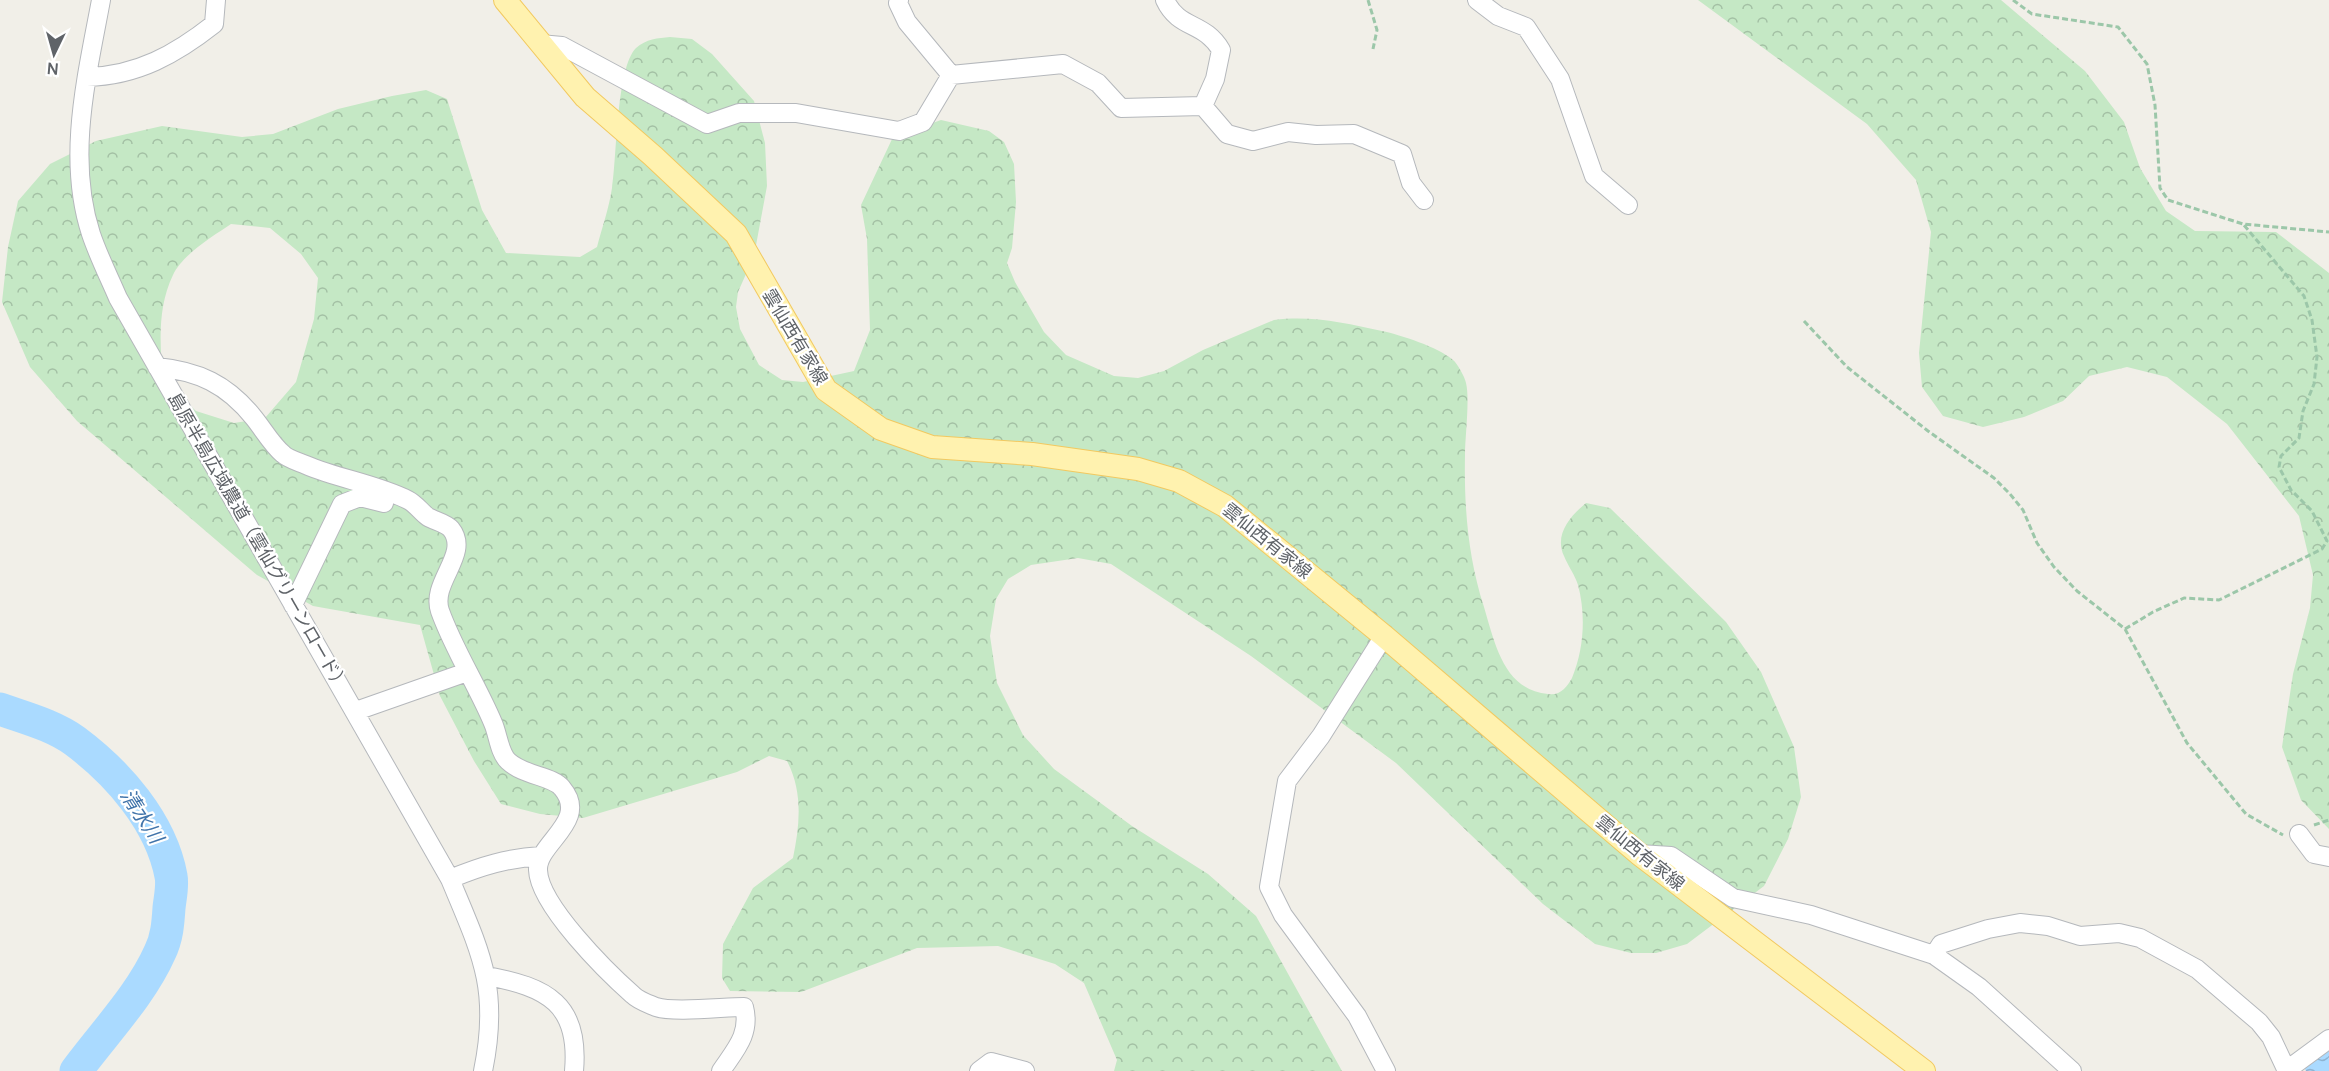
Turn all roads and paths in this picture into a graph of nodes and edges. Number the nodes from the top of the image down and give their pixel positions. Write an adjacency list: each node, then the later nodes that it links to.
1 (100, 0): 12 (street, 島原半島広域農道（雲仙グリーンロード）)
2 (216, 0): 12 (street)
3 (505, 0): 9 (main road, 雲仙西有家線)
4 (899, 0): 11 (street)
5 (1165, 0): 13 (street)
6 (1368, 0): 10 (path)
7 (1477, 0): 15 (street)
8 (2013, 0): 16 (path)
9 (540, 44): 11 (street); 23 (main road, 雲仙西有家線)
10 (1373, 49)
11 (951, 75): 13 (street)
12 (87, 76): 19 (street, 島原半島広域農道（雲仙グリーンロード）)
13 (1203, 106): 14 (street)
14 (1424, 200)
15 (1628, 205)
16 (2243, 224): 17 (path); 22 (path)
17 (2329, 232)
18 (1804, 321): 22 (path)
19 (157, 366): 20 (street); 21 (street, 島原半島広域農道（雲仙グリーンロード）)
20 (426, 516): 21 (street); 24 (street)
21 (293, 605): 25 (street, 島原半島広域農道（雲仙グリーンロード）)
22 (2126, 629): 27 (path)
23 (1384, 636): 28 (main road, 雲仙西有家線); 41 (street)
24 (466, 672): 25 (street); 29 (street)
25 (356, 711): 31 (street, 島原半島広域農道（雲仙グリーンロード）)
26 (2329, 820): 27 (path)
27 (2299, 834): 30 (street)
28 (1639, 854): 32 (street); 42 (main road, 雲仙西有家線)
29 (541, 856): 31 (street); 38 (street)
30 (2329, 856)
31 (450, 879): 33 (street, 島原半島広域農道（雲仙グリーンロード）)
32 (1934, 955): 35 (street); 43 (street)
33 (487, 976): 36 (street, 島原半島広域農道（雲仙グリーンロード）); 37 (street)
34 (2329, 1039): 35 (street)
35 (2287, 1070)
36 (483, 1071)
37 (574, 1071)
38 (721, 1071)
39 (979, 1071): 40 (street)
40 (1025, 1071)
41 (1386, 1071)
42 (1924, 1071)
43 (2072, 1071)

